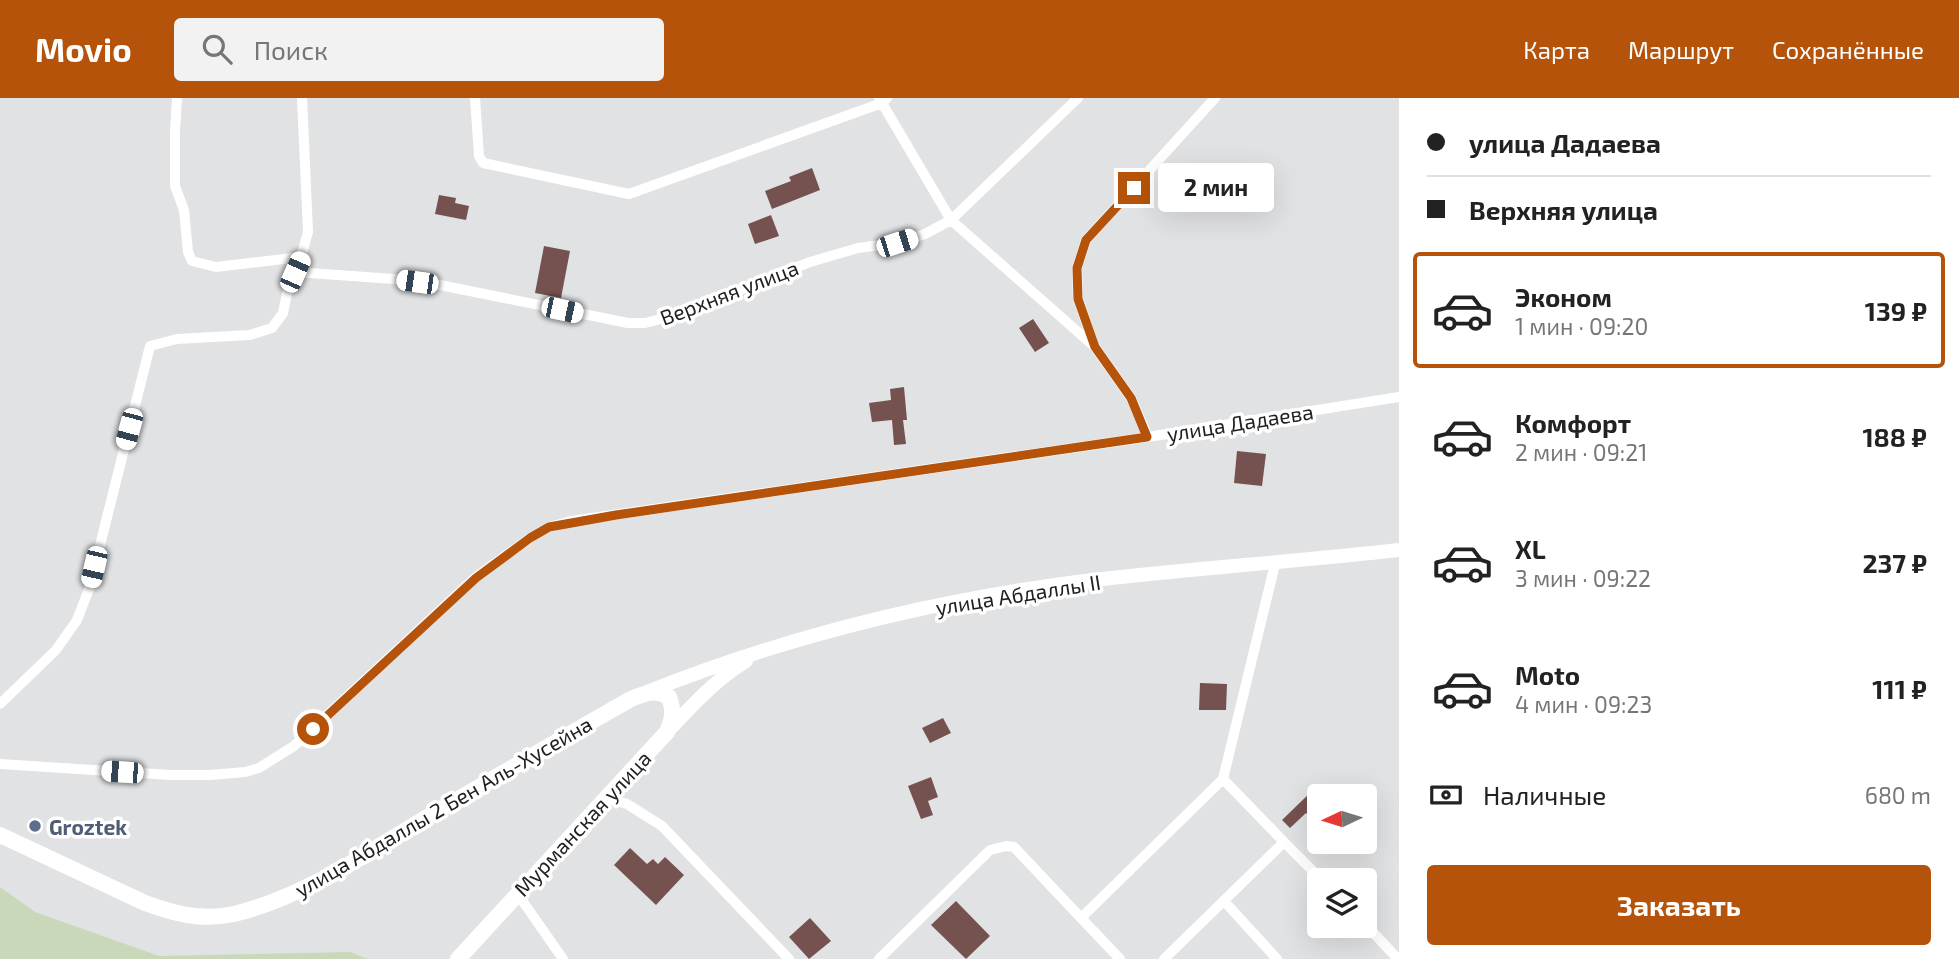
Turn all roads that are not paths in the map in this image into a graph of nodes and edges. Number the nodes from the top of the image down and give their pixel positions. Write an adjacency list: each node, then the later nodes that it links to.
1 (177, 98): 8 (street)
2 (302, 98): 8 (street)
3 (475, 98): 6 (street)
4 (1078, 98): 7 (street, Верхняя улица)
5 (1215, 98): 10 (street)
6 (883, 100): 7 (street)
7 (951, 220): 9 (street, Верхняя улица); 10 (street)
8 (301, 257): 9 (street)
9 (295, 272): 17 (street)
10 (1095, 347): 12 (street)
11 (1399, 397): 12 (street, улица Дадаева)
12 (1147, 437): 19 (street, улица Дадаева)
13 (1399, 550): 14 (street, улица Абдаллы II)
14 (1275, 564): 15 (street, улица Абдаллы II); 20 (street)
15 (765, 650): 16 (street, улица Абдаллы II); 18 (street)
16 (648, 692): 18 (main road, Мурманская улица); 22 (main road, улица Абдаллы 2 Бен Аль-Хусейна)
17 (0, 704)
18 (667, 732): 21 (main road, Мурманская улица)
19 (0, 764)
20 (1223, 779): 23 (street); 27 (street)
21 (606, 798): 25 (main road, Мурманская улица); 31 (street)
22 (0, 835)
23 (1284, 842): 24 (street); 26 (street)
24 (1310, 868)
25 (517, 892): 29 (main road, Мурманская улица); 30 (street)
26 (1224, 901): 34 (street); 35 (street)
27 (1081, 918): 32 (street); 33 (street)
28 (1377, 937): 36 (street)
29 (458, 959)
30 (564, 959)
31 (789, 959)
32 (879, 959)
33 (1120, 959)
34 (1164, 959)
35 (1277, 959)
36 (1398, 959)

